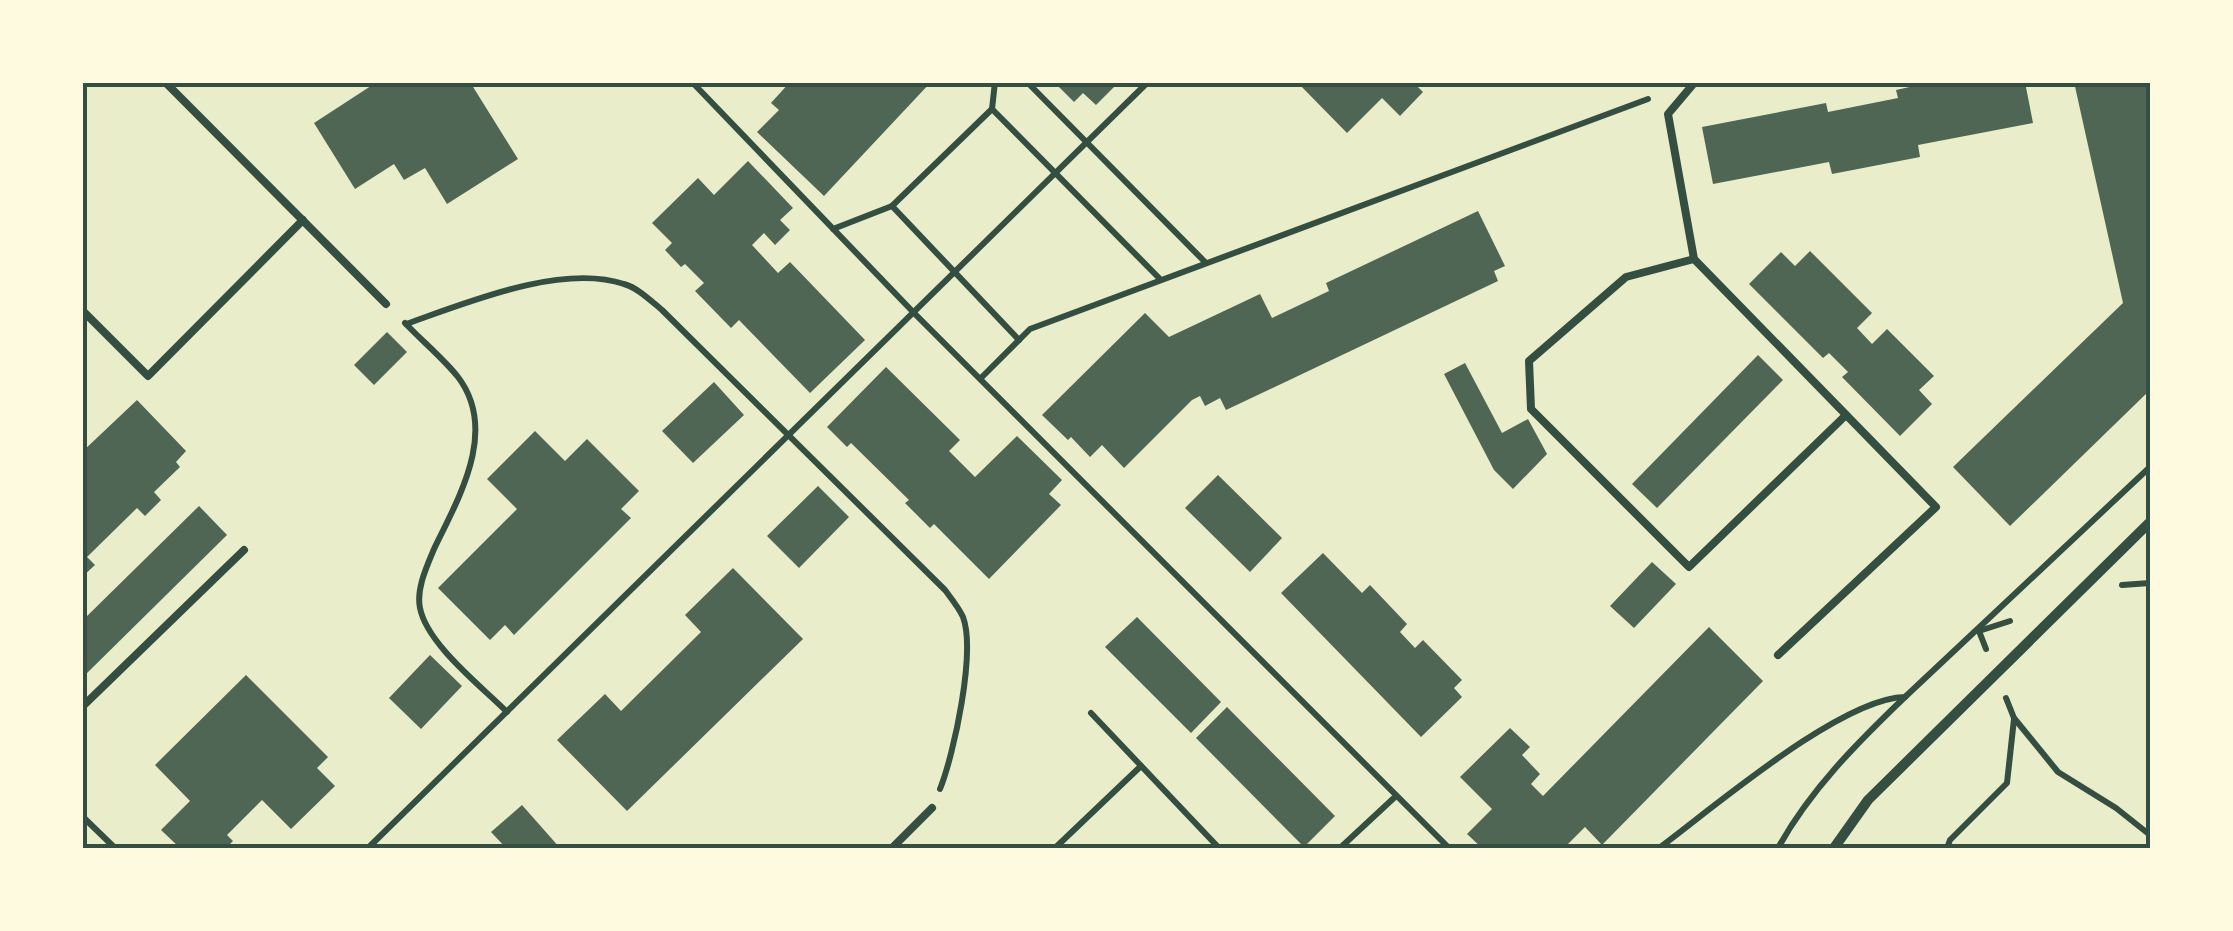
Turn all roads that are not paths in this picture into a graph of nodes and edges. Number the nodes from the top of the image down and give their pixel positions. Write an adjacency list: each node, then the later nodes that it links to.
1 (165, 82): 3 (lane)
2 (1695, 82): 4 (lane)
3 (303, 220): 5 (lane); 6 (lane)
4 (1694, 259): 7 (lane); 7 (lane)
5 (386, 304)
6 (82, 310)
7 (1846, 415): 10 (lane)
8 (2150, 522): 14 (street)
9 (244, 550): 11 (lane)
10 (1778, 656)
11 (82, 707)
12 (932, 808): 13 (lane)
13 (892, 848)
14 (1834, 848)

